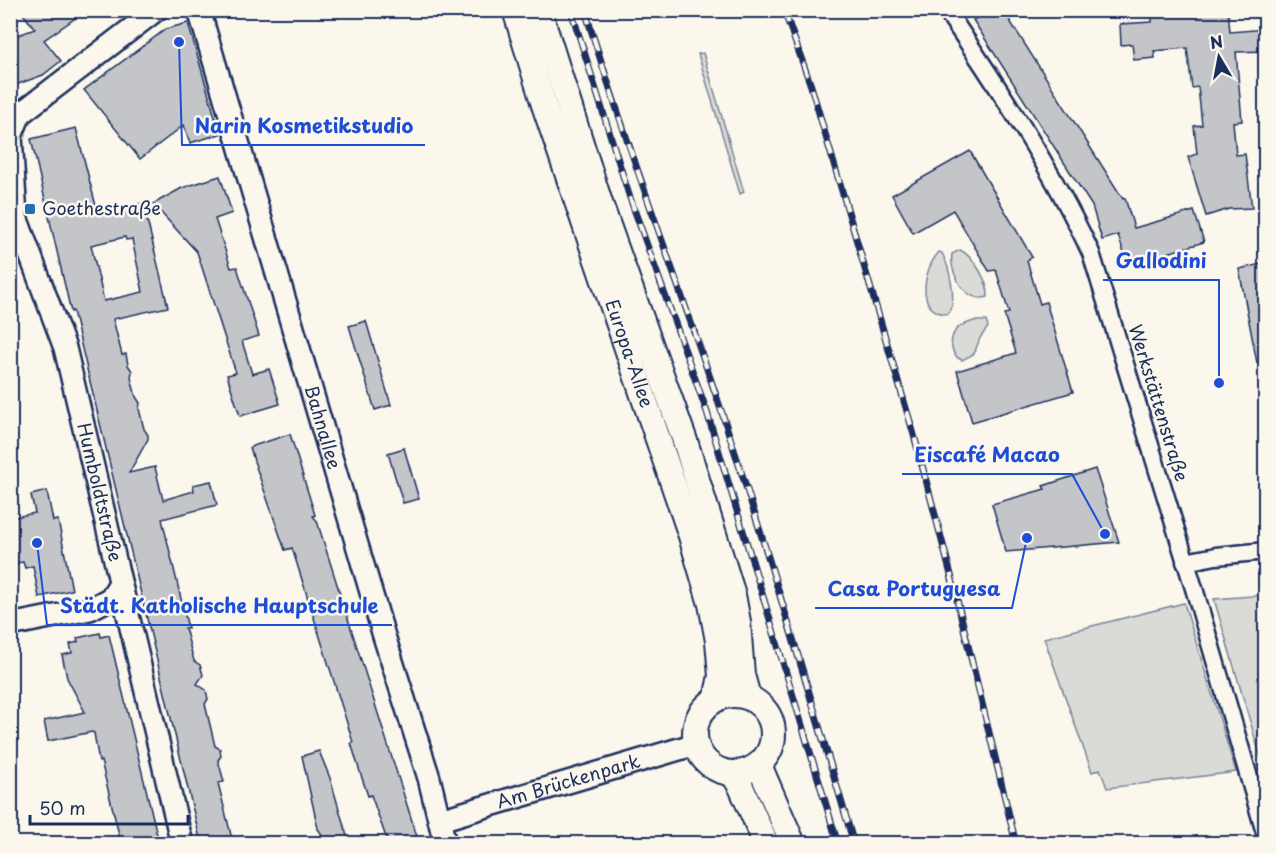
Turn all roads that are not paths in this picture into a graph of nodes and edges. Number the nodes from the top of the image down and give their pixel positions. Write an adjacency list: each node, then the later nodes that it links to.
1 (156, 10): 6 (street)
2 (200, 10): 17 (street, Bahnallee)
3 (515, 10): 13 (main road, Europa-Allee)
4 (538, 10): 12 (main road, Europa-Allee)
5 (946, 10): 9 (street, Werkstättenstraße)
6 (15, 116): 7 (street, Humboldtstraße)
7 (13, 213): 10 (street, Humboldtstraße)
8 (1266, 551): 9 (street)
9 (1185, 562): 18 (street, Werkstättenstraße)
10 (120, 583): 11 (street); 19 (street, Humboldtstraße)
11 (10, 625)
12 (748, 698): 13 (main road); 15 (main road)
13 (716, 699): 14 (main road)
14 (696, 744): 16 (main road); 17 (street, Am Brückenpark)
15 (759, 765): 16 (main road); 22 (main road)
16 (733, 774): 21 (main road)
17 (440, 820): 20 (street, Bahnallee)
18 (1266, 836)
19 (182, 843)
20 (445, 843)
21 (766, 843)
22 (793, 843)

